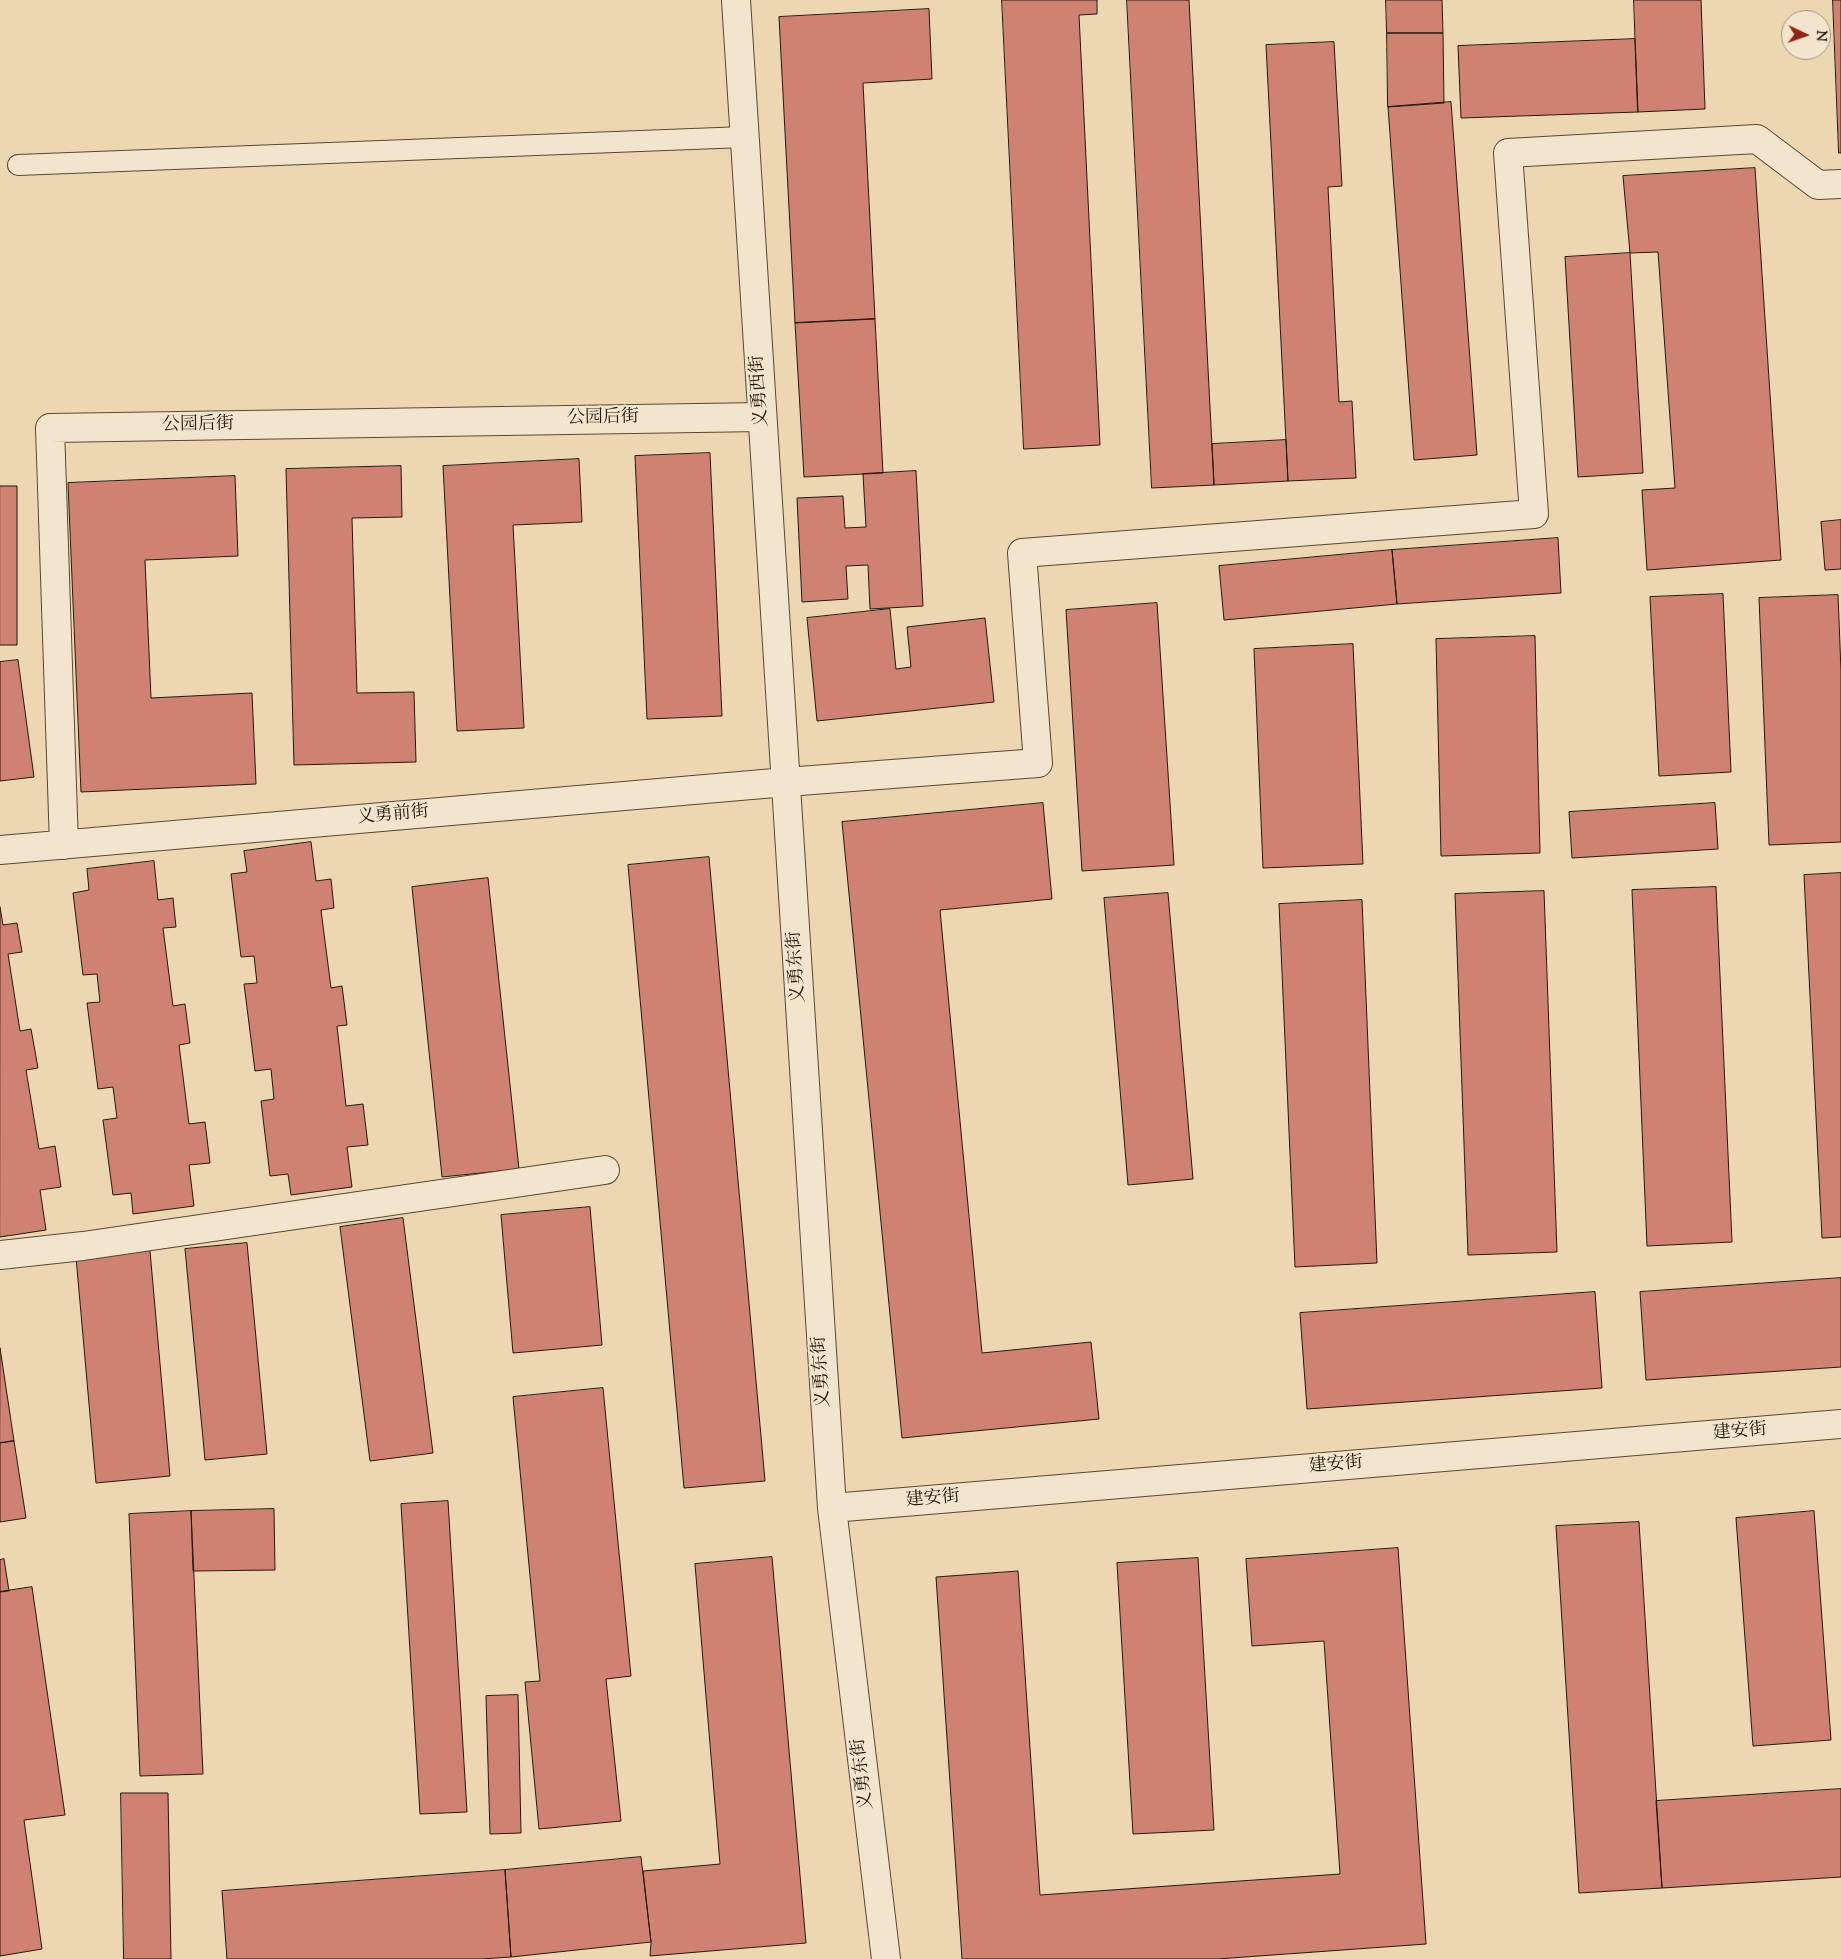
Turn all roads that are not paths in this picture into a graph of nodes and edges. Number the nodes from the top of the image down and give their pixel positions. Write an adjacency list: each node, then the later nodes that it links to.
1 (736, 0): 2 (street, 义勇西街)
2 (744, 137): 3 (lane); 5 (street, 义勇西街)
3 (18, 165)
4 (1841, 184): 6 (street, 义勇前街)
5 (762, 417): 6 (street, 义勇西街); 7 (street, 公园后街)
6 (786, 782): 7 (street, 义勇前街); 12 (street, 义勇东街)
7 (64, 845): 8 (street, 义勇前街)
8 (0, 850)
9 (605, 1170): 10 (street)
10 (0, 1255)
11 (1841, 1424): 12 (street, 建安街)
12 (832, 1508): 13 (street, 义勇东街)
13 (886, 1959)

